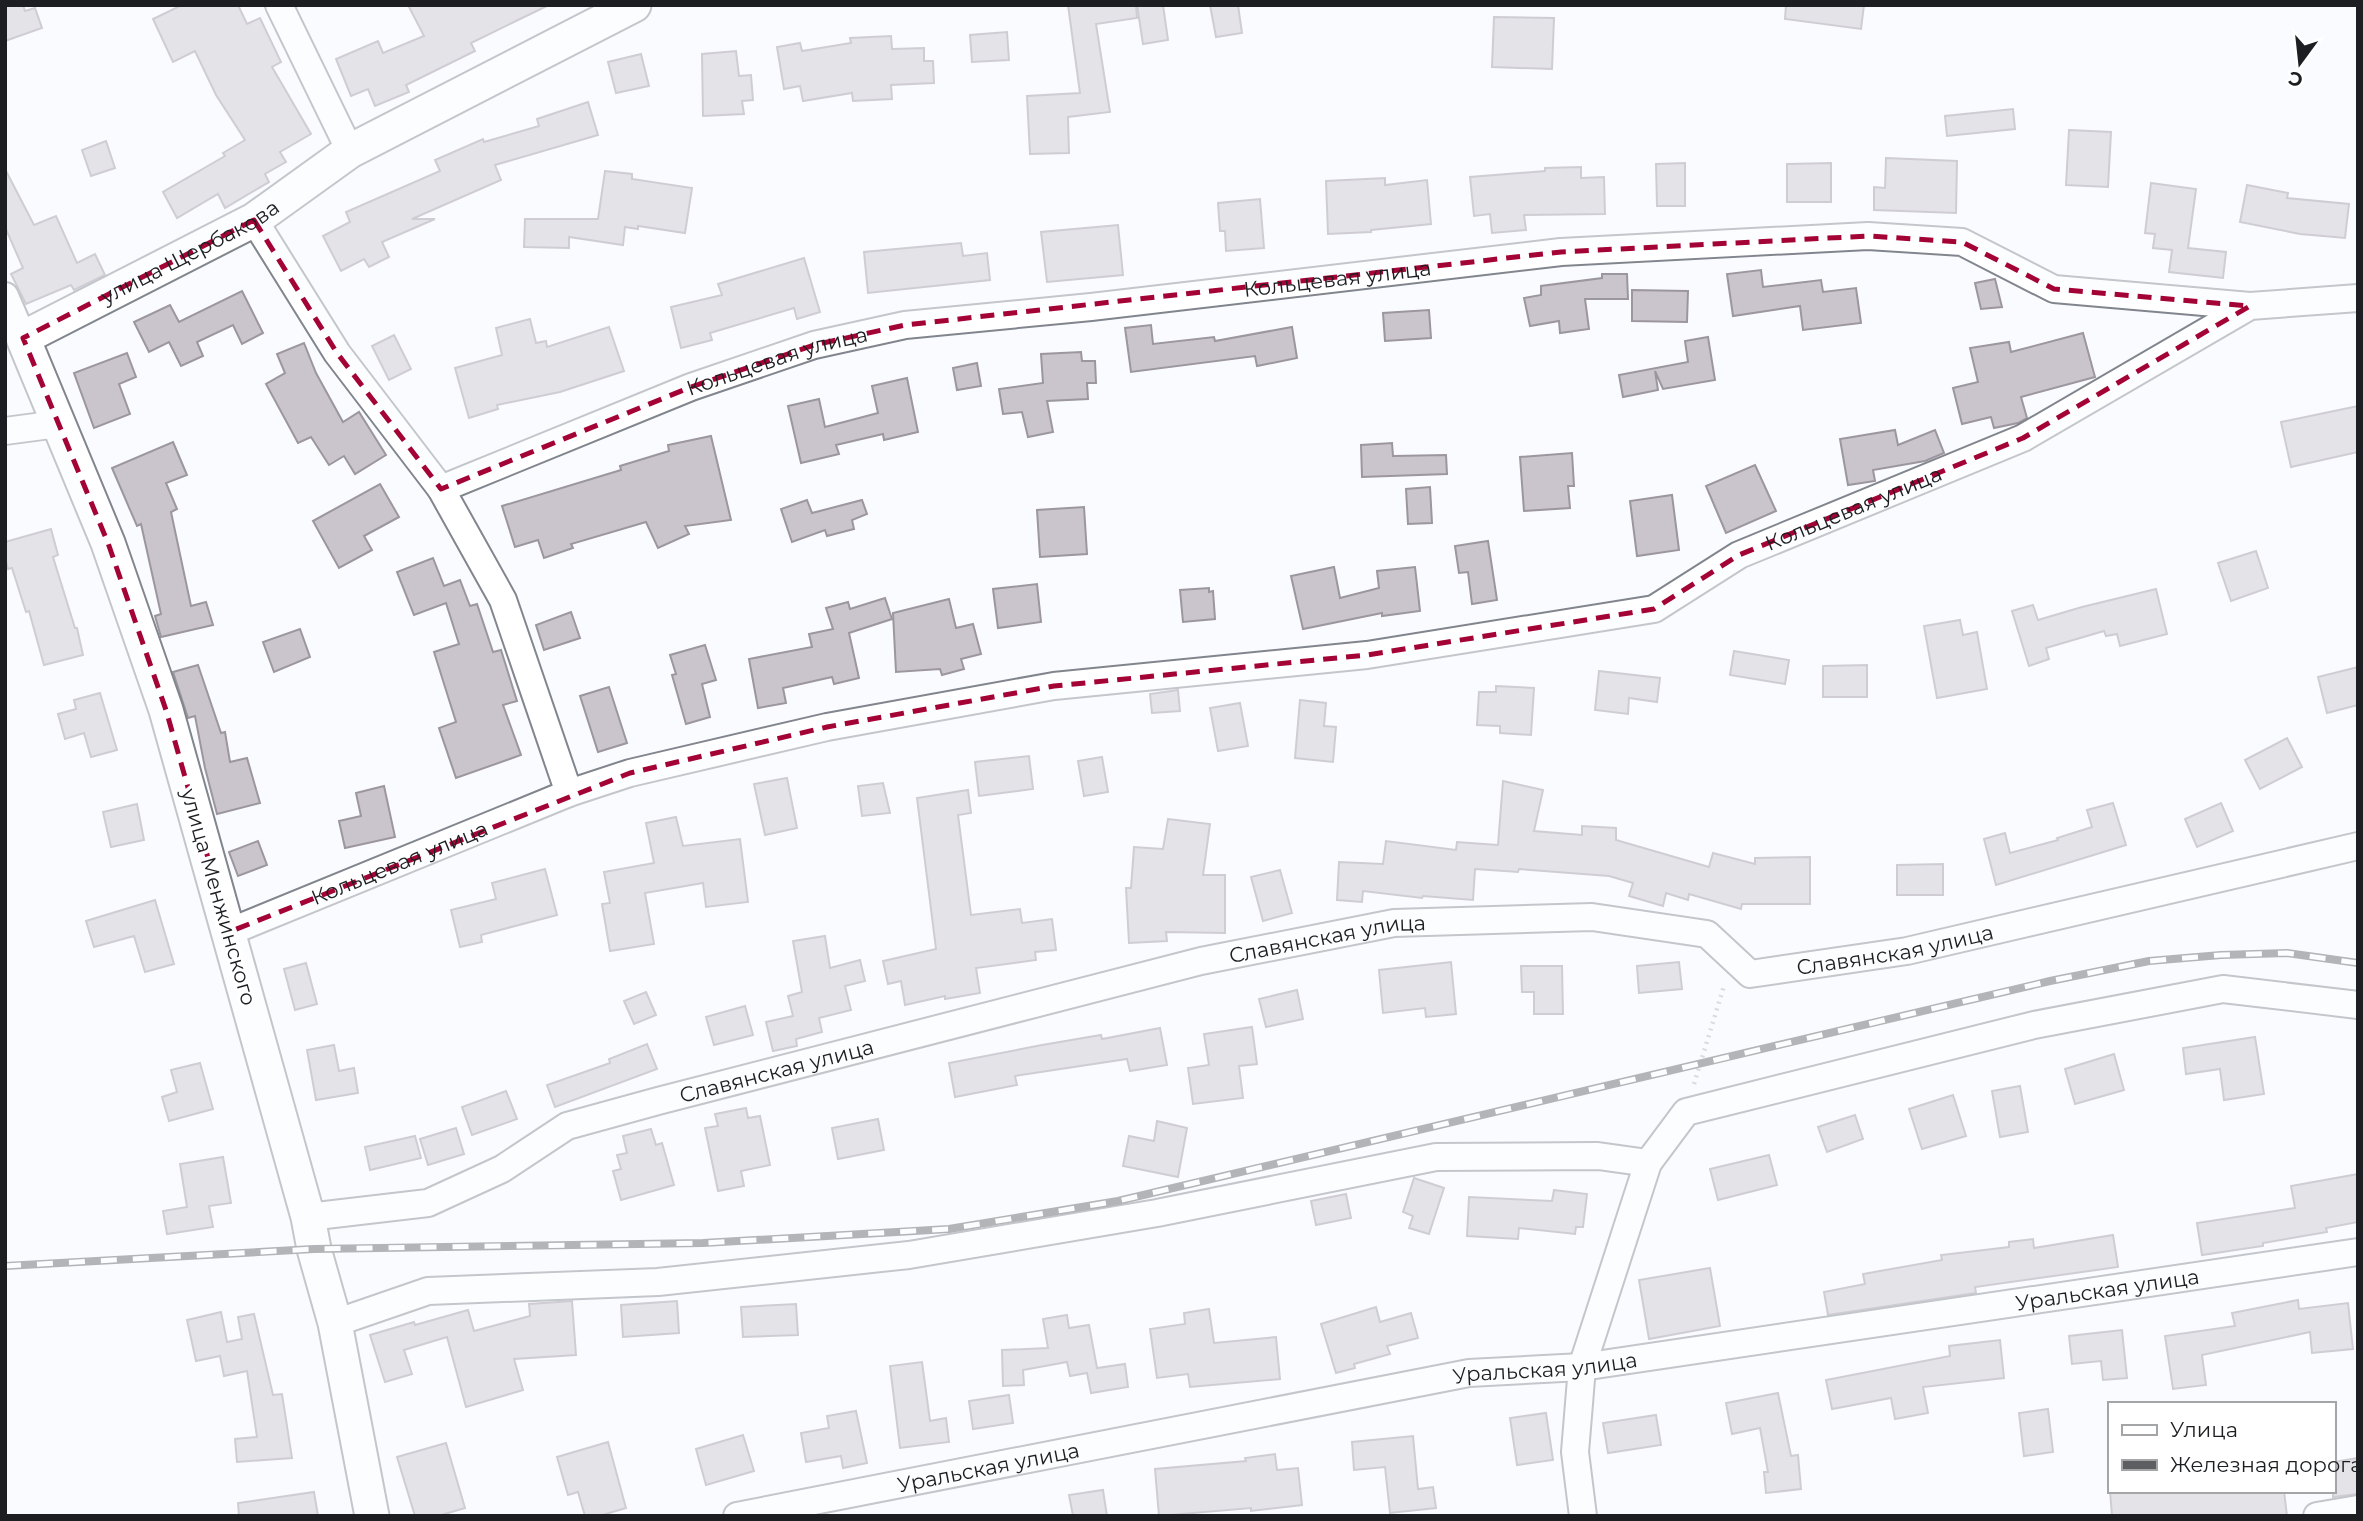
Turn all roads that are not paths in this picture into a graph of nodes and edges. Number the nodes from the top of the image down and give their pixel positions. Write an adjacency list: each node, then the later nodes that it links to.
1 (279, 5): 3 (street)
2 (634, 5): 3 (street, улица Щербакова)
3 (350, 151): 4 (street, улица Щербакова)
4 (254, 220): 8 (street, улица Щербакова); 11 (street)
5 (5, 296): 8 (street, улица Менжинского)
6 (2358, 298): 7 (street, Кольцевая улица)
7 (2250, 306): 11 (street, Кольцевая улица); 12 (street, Кольцевая улица)
8 (23, 338): 9 (street, улица Менжинского)
9 (58, 424): 10 (street); 14 (street, улица Менжинского)
10 (5, 431)
11 (441, 489): 12 (street)
12 (569, 793): 14 (street, Кольцевая улица)
13 (2358, 846): 17 (street, Славянская улица)
14 (229, 932): 17 (street, улица Менжинского)
15 (2358, 1005): 16 (street)
16 (1648, 1163): 19 (street); 20 (street)
17 (308, 1217): 19 (street, улица Менжинского)
18 (2358, 1252): 20 (street, Уральская улица)
19 (335, 1323): 22 (street, улица Менжинского)
20 (1582, 1367): 23 (street, Уральская улица); 24 (street)
21 (2358, 1509): 25 (street)
22 (372, 1516)
23 (737, 1516)
24 (1583, 1516)
25 (2317, 1516)

